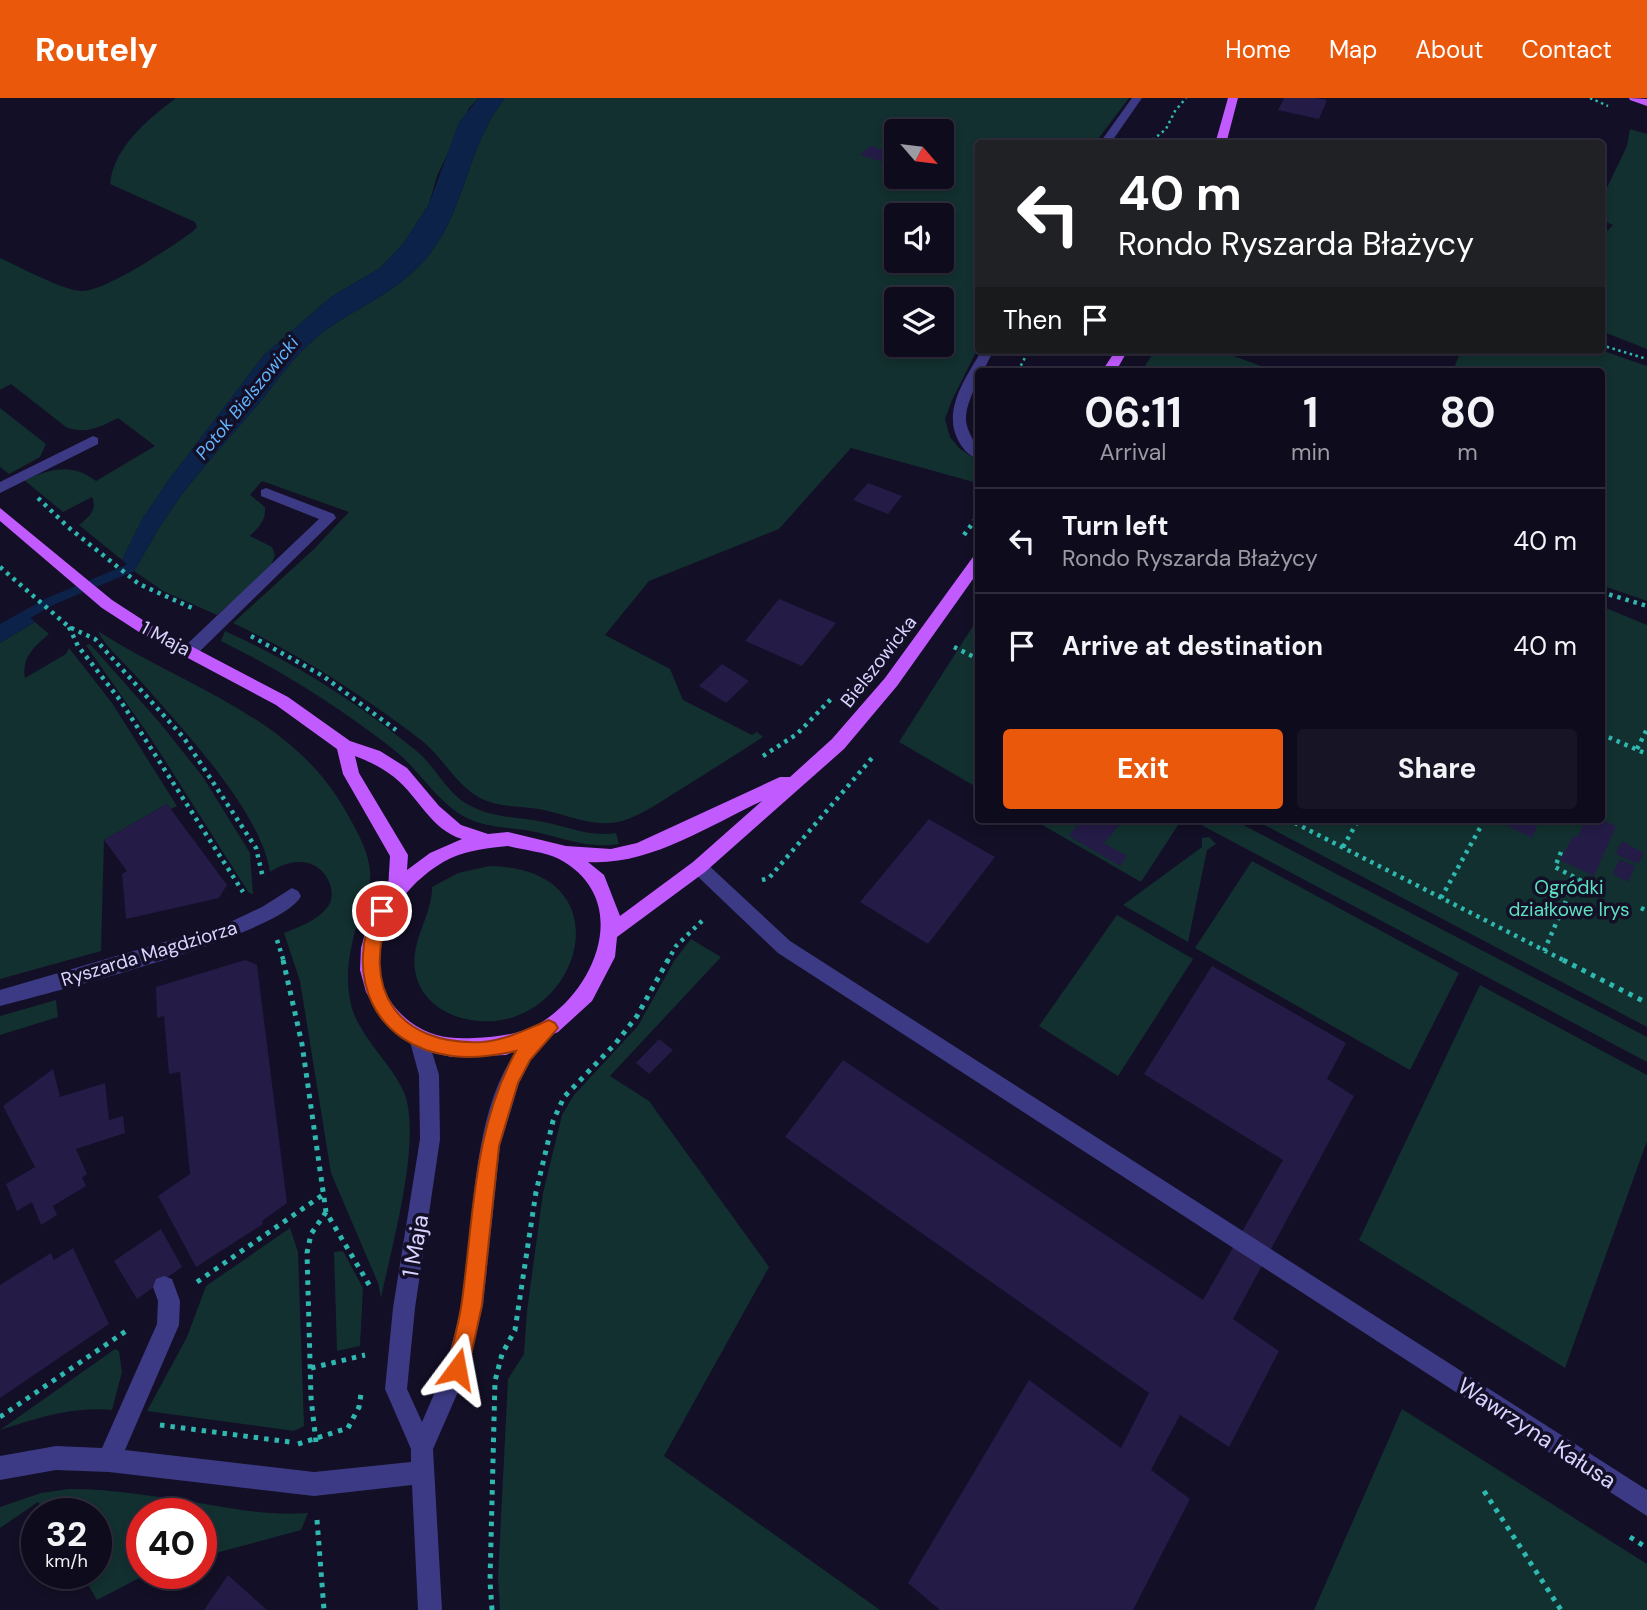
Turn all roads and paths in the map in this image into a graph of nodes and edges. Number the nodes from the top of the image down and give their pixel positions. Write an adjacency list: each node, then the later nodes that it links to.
1 (1137, 98): 6 (street)
2 (1185, 98): 7 (path)
3 (1233, 98): 8 (main road)
4 (1634, 98): 5 (main road)
5 (1647, 103)
6 (1107, 140)
7 (1153, 140)
8 (1221, 140)
9 (1605, 346): 10 (path)
10 (1647, 359)
11 (975, 377): 13 (street)
12 (93, 441): 14 (street)
13 (975, 451)
14 (0, 488)
15 (266, 493): 24 (street)
16 (0, 513): 27 (main road, 1 Maja)
17 (975, 520): 19 (path)
18 (68, 527): 24 (path)
19 (962, 538)
20 (975, 565): 37 (main road, Bielszowicka)
21 (0, 567): 25 (path)
22 (1605, 593): 23 (path)
23 (1647, 606)
24 (222, 622): 27 (street); 31 (path)
25 (69, 627): 51 (path); 51 (path)
26 (951, 646): 28 (path)
27 (190, 651): 33 (main road, 1 Maja)
28 (975, 658)
29 (836, 694): 36 (path)
30 (1647, 729): 34 (path)
31 (400, 732)
32 (1605, 736): 34 (path)
33 (344, 746): 41 (main road, 1 Maja); 48 (main road)
34 (1637, 749): 35 (path)
35 (1647, 754)
36 (753, 762)
37 (798, 776): 44 (main road, Bielszowicka); 45 (main road, Bielszowicka)
38 (1295, 823): 42 (path)
39 (1357, 823): 42 (path)
40 (1483, 823): 50 (path)
41 (487, 841): 44 (main road); 48 (main road)
42 (1343, 847): 50 (path)
43 (1561, 852): 46 (path)
44 (565, 853): 53 (main road)
45 (699, 867): 53 (main road, Bielszowicka); 73 (street, Wawrzyna Kałusa)
46 (1576, 878): 47 (path); 54 (path)
47 (1590, 885)
48 (397, 890): 58 (main road)
49 (292, 896): 51 (street, Ryszarda Magdziorza)
50 (1441, 898): 54 (path)
51 (265, 909): 55 (street, Ryszarda Magdziorza); 59 (path)
52 (706, 917): 76 (path)
53 (613, 931): 57 (main road)
54 (1544, 951): 56 (path)
55 (0, 998)
56 (1646, 1001)
57 (549, 1028): 58 (main road); 69 (street, 1 Maja)
58 (419, 1038): 69 (street, 1 Maja)
59 (326, 1212): 61 (path); 65 (path)
60 (164, 1287): 68 (street)
61 (373, 1294)
62 (368, 1342): 63 (path)
63 (367, 1354): 64 (path); 65 (path)
64 (365, 1367)
65 (311, 1368): 67 (path)
66 (363, 1381): 67 (path)
67 (316, 1440): 71 (path)
68 (109, 1460): 70 (street); 71 (street)
69 (422, 1461): 71 (street); 75 (street, 1 Maja)
70 (0, 1468)
71 (314, 1484): 74 (path)
72 (1484, 1490): 77 (path)
73 (1647, 1504)
74 (324, 1610)
75 (430, 1610)
76 (492, 1610)
77 (1561, 1610)

